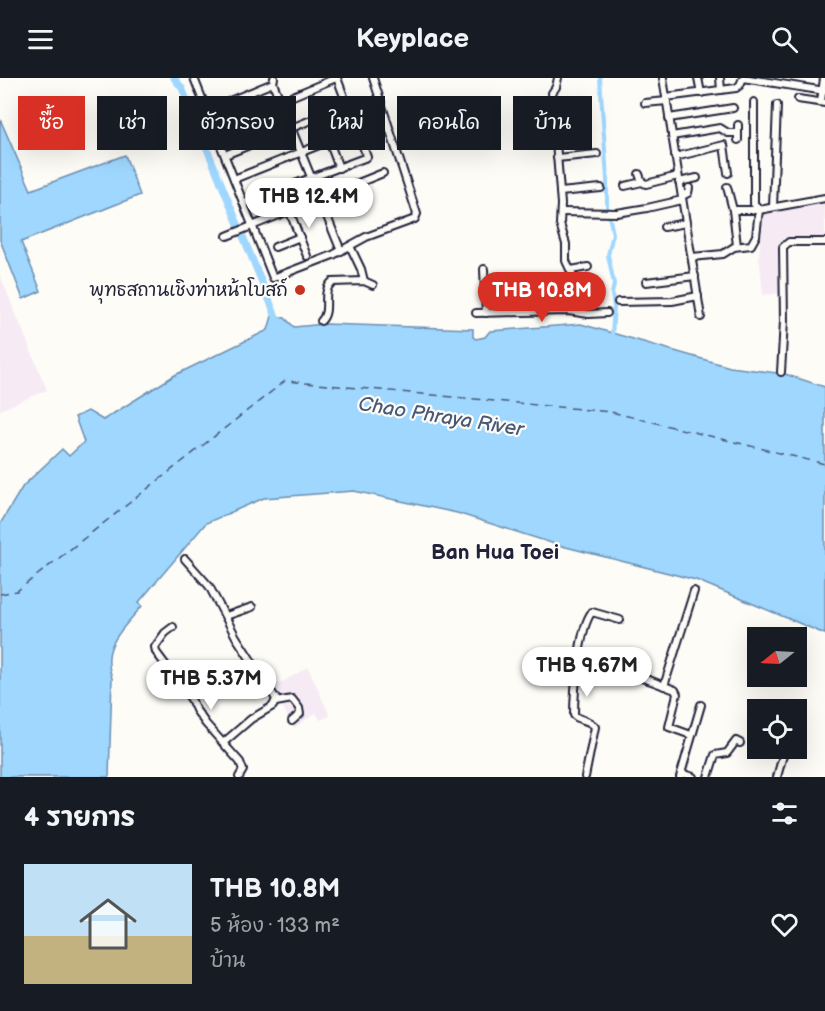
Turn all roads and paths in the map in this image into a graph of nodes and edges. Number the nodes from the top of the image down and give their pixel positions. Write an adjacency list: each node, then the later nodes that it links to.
1 (194, 78): 14 (street)
2 (337, 78): 17 (street); 18 (street)
3 (373, 78): 71 (street)
4 (558, 78): 19 (street)
5 (663, 78): 20 (street)
6 (698, 78): 13 (street)
7 (720, 78): 11 (street)
8 (742, 78): 11 (street); 12 (street)
9 (824, 78): 12 (street)
10 (273, 80): 15 (street); 16 (street)
11 (721, 90): 13 (street)
12 (824, 90): 24 (street)
13 (701, 93): 20 (street)
14 (201, 96)
15 (240, 96)
16 (278, 96)
17 (292, 96)
18 (344, 96)
19 (552, 96)
20 (666, 99): 23 (street); 27 (street)
21 (798, 99): 24 (street)
22 (754, 102): 61 (street)
23 (645, 103)
24 (823, 103)
25 (777, 105): 60 (street)
26 (732, 108): 27 (street)
27 (669, 118): 29 (street)
28 (738, 125): 29 (street)
29 (672, 136): 40 (street)
30 (296, 140): 37 (street)
31 (308, 149): 37 (street)
32 (223, 150): 39 (street)
33 (237, 150): 39 (street)
34 (332, 150): 42 (street)
35 (365, 150): 42 (street)
36 (556, 150): 41 (street)
37 (301, 152): 46 (street); 47 (street)
38 (597, 154): 41 (street)
39 (225, 155): 46 (street)
40 (675, 157): 44 (street); 49 (street)
41 (556, 158): 55 (street)
42 (339, 168): 47 (street)
43 (383, 173): 56 (street)
44 (728, 173)
45 (639, 174): 50 (street)
46 (234, 178): 59 (street)
47 (311, 178): 56 (street); 59 (street)
48 (697, 178): 49 (street)
49 (679, 179): 50 (street); 57 (street)
50 (642, 182): 51 (street)
51 (625, 186)
52 (727, 187): 63 (street)
53 (601, 188): 55 (street)
54 (689, 188): 57 (street)
55 (560, 192): 64 (street)
56 (320, 198): 62 (street); 74 (street)
57 (682, 198): 64 (street); 65 (street)
58 (825, 198): 60 (street)
59 (244, 203): 66 (street)
60 (772, 207): 61 (street)
61 (760, 209): 63 (street); 72 (street)
62 (289, 210): 66 (street); 69 (street)
63 (733, 210): 72 (street)
64 (561, 212): 79 (street)
65 (686, 223): 67 (street); 76 (street)
66 (250, 227): 68 (street); 74 (street)
67 (664, 227)
68 (230, 235)
69 (300, 237): 73 (street); 75 (street)
70 (825, 242): 92 (street)
71 (350, 246): 74 (street); 81 (street)
72 (737, 246): 76 (street)
73 (275, 247)
74 (341, 251)
75 (307, 256)
76 (692, 257): 80 (street)
77 (588, 267): 79 (street)
78 (484, 269): 88 (street)
79 (571, 270): 86 (street)
80 (695, 276): 82 (street); 84 (street)
81 (364, 281): 83 (street); 91 (street)
82 (646, 282)
83 (373, 285)
84 (698, 296): 85 (street); 90 (street)
85 (618, 302)
86 (580, 312): 88 (street); 89 (street)
87 (476, 313): 88 (street)
88 (486, 313)
89 (607, 313)
90 (701, 317)
91 (321, 321)
92 (781, 372)
93 (185, 559): 96 (street)
94 (694, 591): 100 (street)
95 (252, 607): 96 (street)
96 (226, 616): 101 (street)
97 (620, 620): 99 (street)
98 (173, 627): 106 (street)
99 (578, 662): 100 (street); 110 (street)
100 (664, 686): 104 (street)
101 (276, 702): 103 (street); 106 (street)
102 (701, 705): 104 (street)
103 (292, 721)
104 (691, 735): 108 (street)
105 (740, 742): 112 (street)
106 (223, 743): 109 (street)
107 (782, 759): 113 (street)
108 (681, 775): 111 (street)
109 (239, 777)
110 (585, 777)
111 (693, 777)
112 (708, 777)
113 (777, 777)

